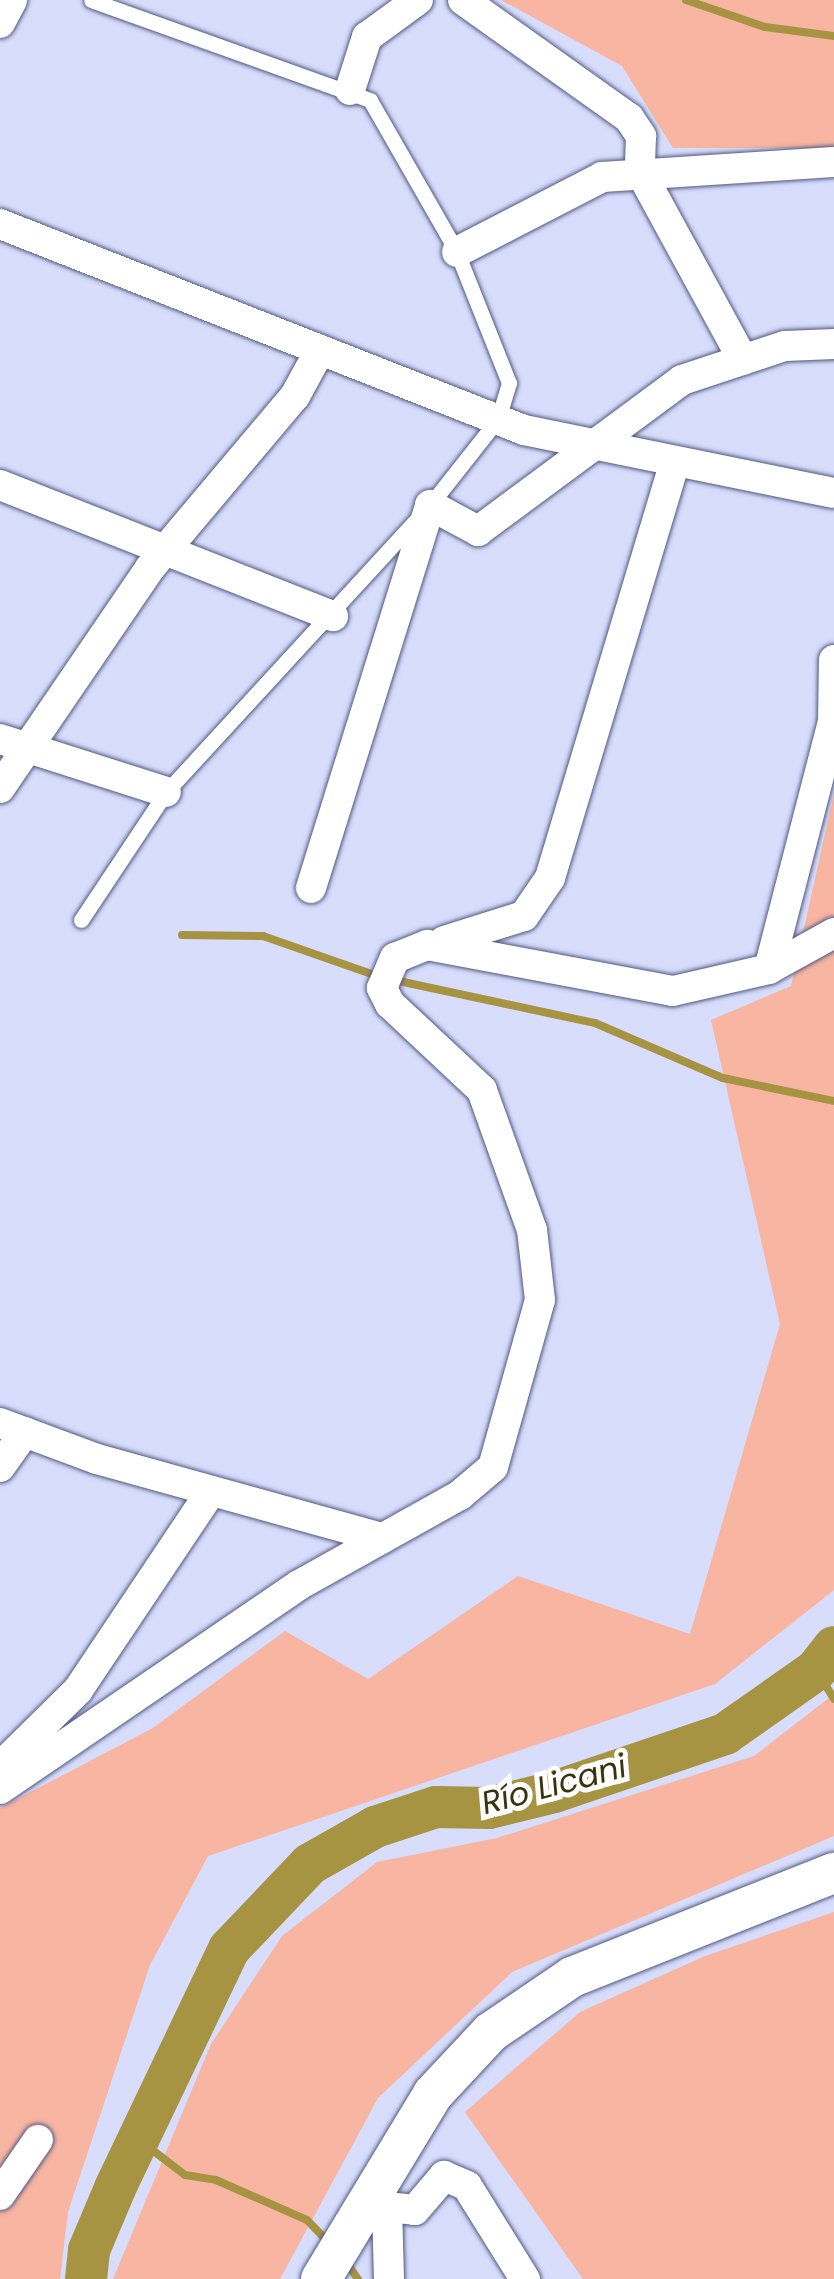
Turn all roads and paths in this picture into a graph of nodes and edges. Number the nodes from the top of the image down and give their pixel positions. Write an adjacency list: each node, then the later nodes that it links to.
1 (12, 0): 5 (street)
2 (91, 0): 6 (lane)
3 (418, 0): 6 (street)
4 (463, 0): 8 (street)
5 (0, 23)
6 (350, 90): 10 (lane)
7 (834, 162): 8 (street)
8 (640, 171): 10 (street); 13 (street)
9 (0, 224): 12 (street)
10 (457, 252): 14 (lane)
11 (834, 344): 13 (street)
12 (320, 350): 14 (street); 20 (street)
13 (742, 360): 15 (street)
14 (498, 419): 15 (street); 19 (lane)
15 (589, 445): 16 (street); 19 (street)
16 (674, 462): 18 (street); 30 (street)
17 (0, 485): 20 (street)
18 (834, 494)
19 (430, 506): 21 (lane); 27 (street)
20 (164, 550): 21 (street); 24 (street)
21 (333, 616): 26 (lane)
22 (834, 660): 31 (street)
23 (0, 739): 24 (street)
24 (29, 750): 25 (street); 26 (street)
25 (0, 788)
26 (166, 792): 28 (lane)
27 (311, 888)
28 (82, 920)
29 (834, 933): 31 (street)
30 (427, 945): 31 (street); 35 (street)
31 (769, 969)
32 (13, 1427): 33 (street); 34 (street)
33 (0, 1467)
34 (211, 1492): 35 (street); 36 (street)
35 (382, 1538): 37 (street)
36 (0, 1766)
37 (0, 1788)
38 (834, 1874): 41 (main road)
39 (38, 2140): 40 (street)
40 (0, 2196)
41 (374, 2202): 42 (main road); 43 (street); 44 (street)
42 (322, 2277)
43 (389, 2279)
44 (525, 2279)

